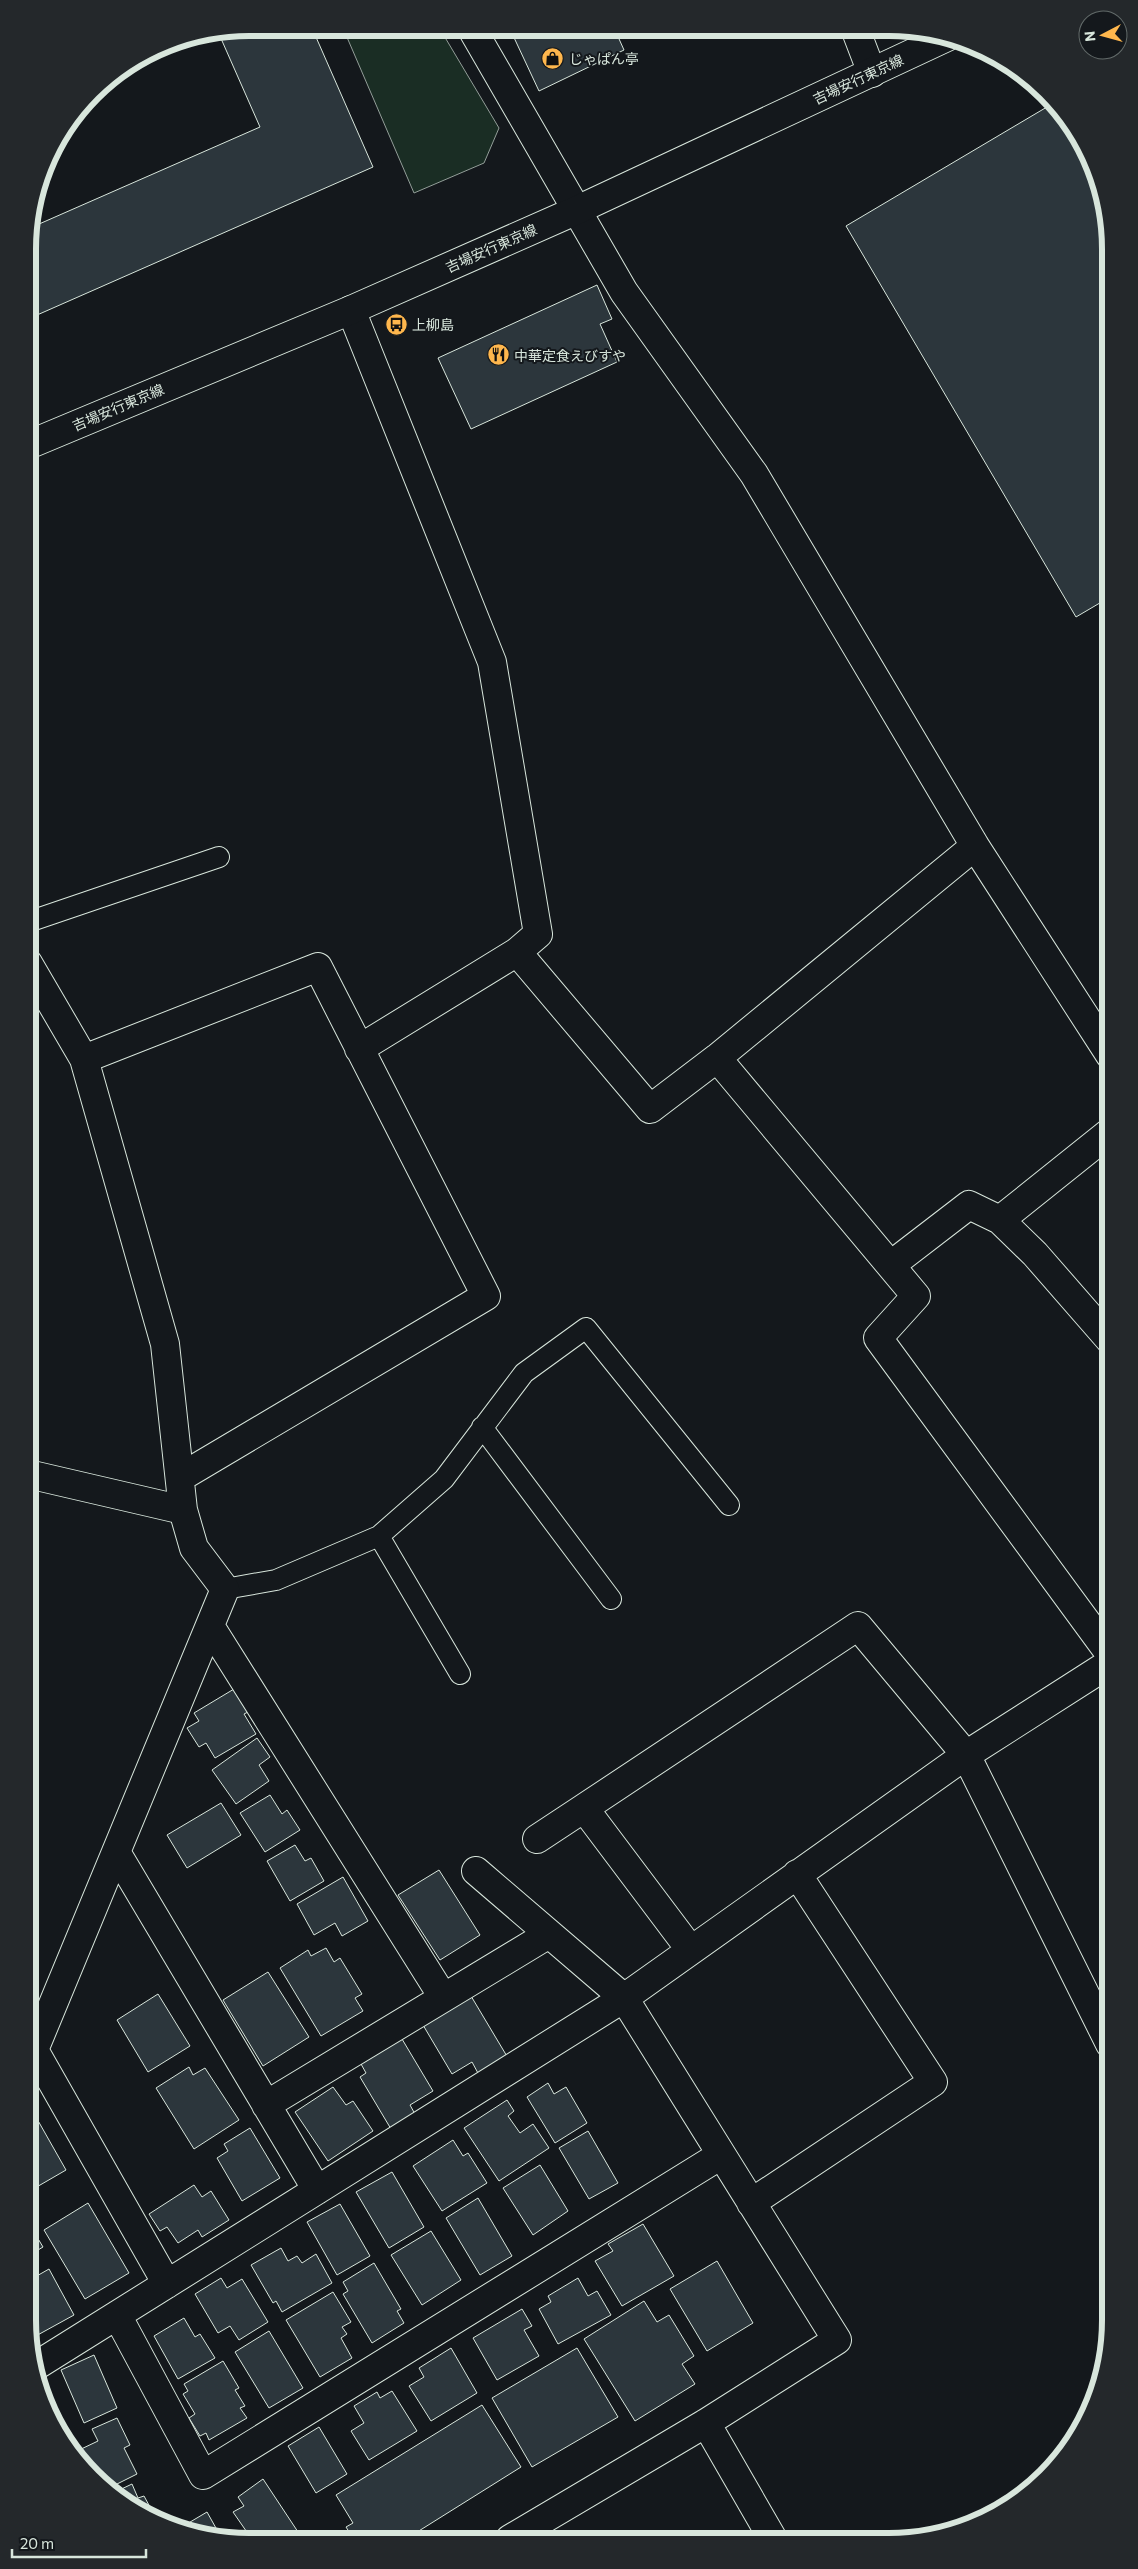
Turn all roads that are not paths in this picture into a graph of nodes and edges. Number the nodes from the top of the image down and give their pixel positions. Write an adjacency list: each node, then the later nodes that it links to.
1 (476, 36): 5 (street)
2 (858, 36): 4 (street)
3 (937, 42): 4 (street, 吉場安行東京線)
4 (872, 73): 5 (street, 吉場安行東京線)
5 (575, 211): 6 (street, 吉場安行東京線); 8 (street)
6 (351, 310): 7 (street, 吉場安行東京線); 11 (street)
7 (36, 442)
8 (975, 846): 13 (street); 15 (street)
9 (219, 856): 10 (lane)
10 (36, 919)
11 (517, 952): 14 (street); 15 (street)
12 (36, 994): 16 (street)
13 (1102, 1043)
14 (360, 1048): 16 (street); 23 (street)
15 (717, 1058): 19 (street)
16 (84, 1059): 23 (street)
17 (1102, 1138): 18 (street)
18 (1000, 1220): 19 (street); 20 (street)
19 (891, 1265): 30 (street)
20 (1102, 1331)
21 (482, 1427): 24 (lane); 26 (lane); 28 (lane)
22 (36, 1476): 25 (street)
23 (180, 1477): 25 (street)
24 (728, 1505)
25 (183, 1510): 27 (street)
26 (379, 1536): 27 (lane); 32 (lane)
27 (225, 1589): 29 (street)
28 (612, 1599)
29 (210, 1626): 36 (street); 41 (street)
30 (1102, 1643)
31 (1102, 1668): 33 (street)
32 (460, 1674)
33 (966, 1755): 34 (street); 38 (street); 43 (street)
34 (584, 1808): 35 (street); 40 (street)
35 (537, 1840)
36 (116, 1852): 44 (street); 46 (street)
37 (476, 1871): 39 (street)
38 (797, 1874): 40 (street); 49 (street)
39 (549, 1934): 41 (street); 42 (street)
40 (690, 1949): 42 (street)
41 (443, 1997): 46 (street)
42 (624, 1998): 47 (street); 48 (street)
43 (1102, 2028)
44 (36, 2045)
45 (36, 2054): 50 (street)
46 (266, 2104): 48 (street)
47 (722, 2155): 49 (street); 51 (street)
48 (317, 2190): 50 (street)
49 (751, 2203): 53 (street)
50 (167, 2284): 51 (street)
51 (117, 2315): 52 (street)
52 (41, 2363)
53 (706, 2423): 54 (street); 55 (street)
54 (520, 2533)
55 (769, 2533)

